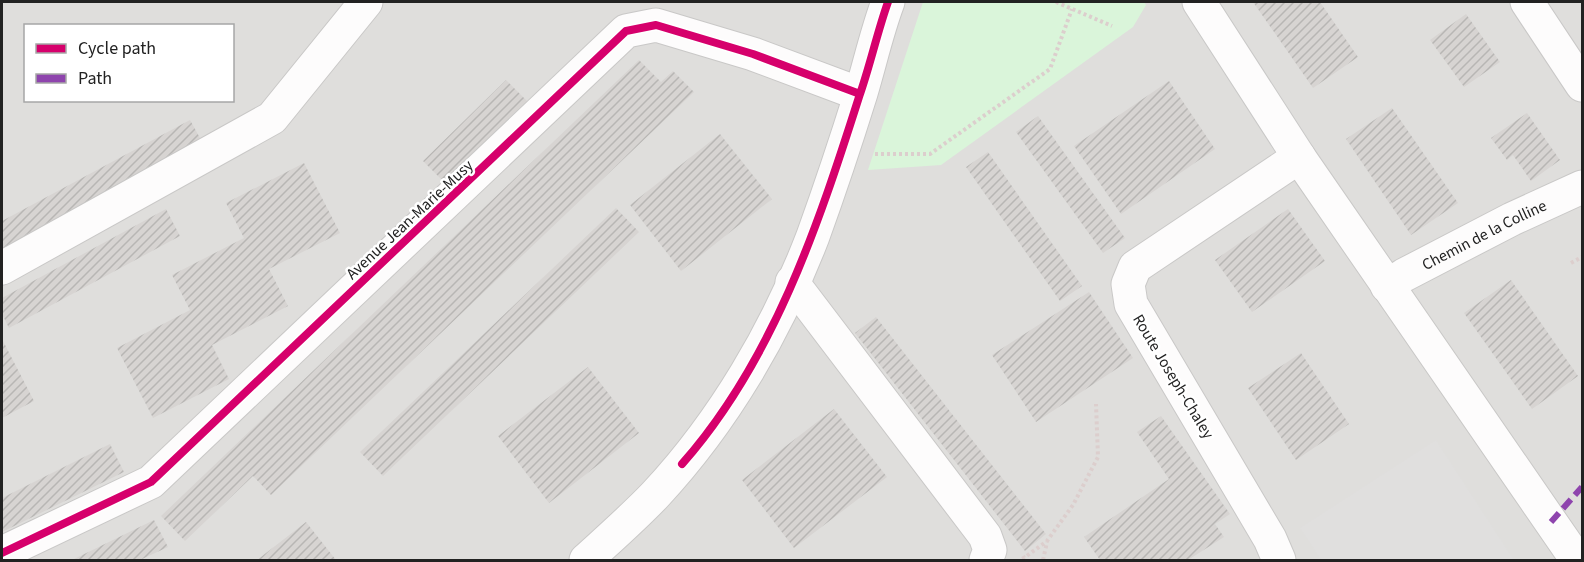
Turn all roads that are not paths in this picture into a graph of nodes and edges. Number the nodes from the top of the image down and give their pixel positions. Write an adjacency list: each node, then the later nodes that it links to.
1 (366, 2): 9 (street)
2 (888, 2): 6 (street)
3 (1199, 2): 7 (street)
4 (1527, 2): 5 (street)
5 (1582, 85)
6 (860, 94): 10 (street); 12 (street, Avenue Jean-Marie-Musy)
7 (1299, 157): 11 (street); 16 (street, Route Joseph-Chaley)
8 (1582, 187): 11 (street, Chemin de la Colline)
9 (2, 268)
10 (792, 282): 13 (street); 15 (street)
11 (1387, 286): 14 (street)
12 (2, 553)
13 (988, 555)
14 (1572, 559)
15 (586, 561)
16 (1279, 561)

